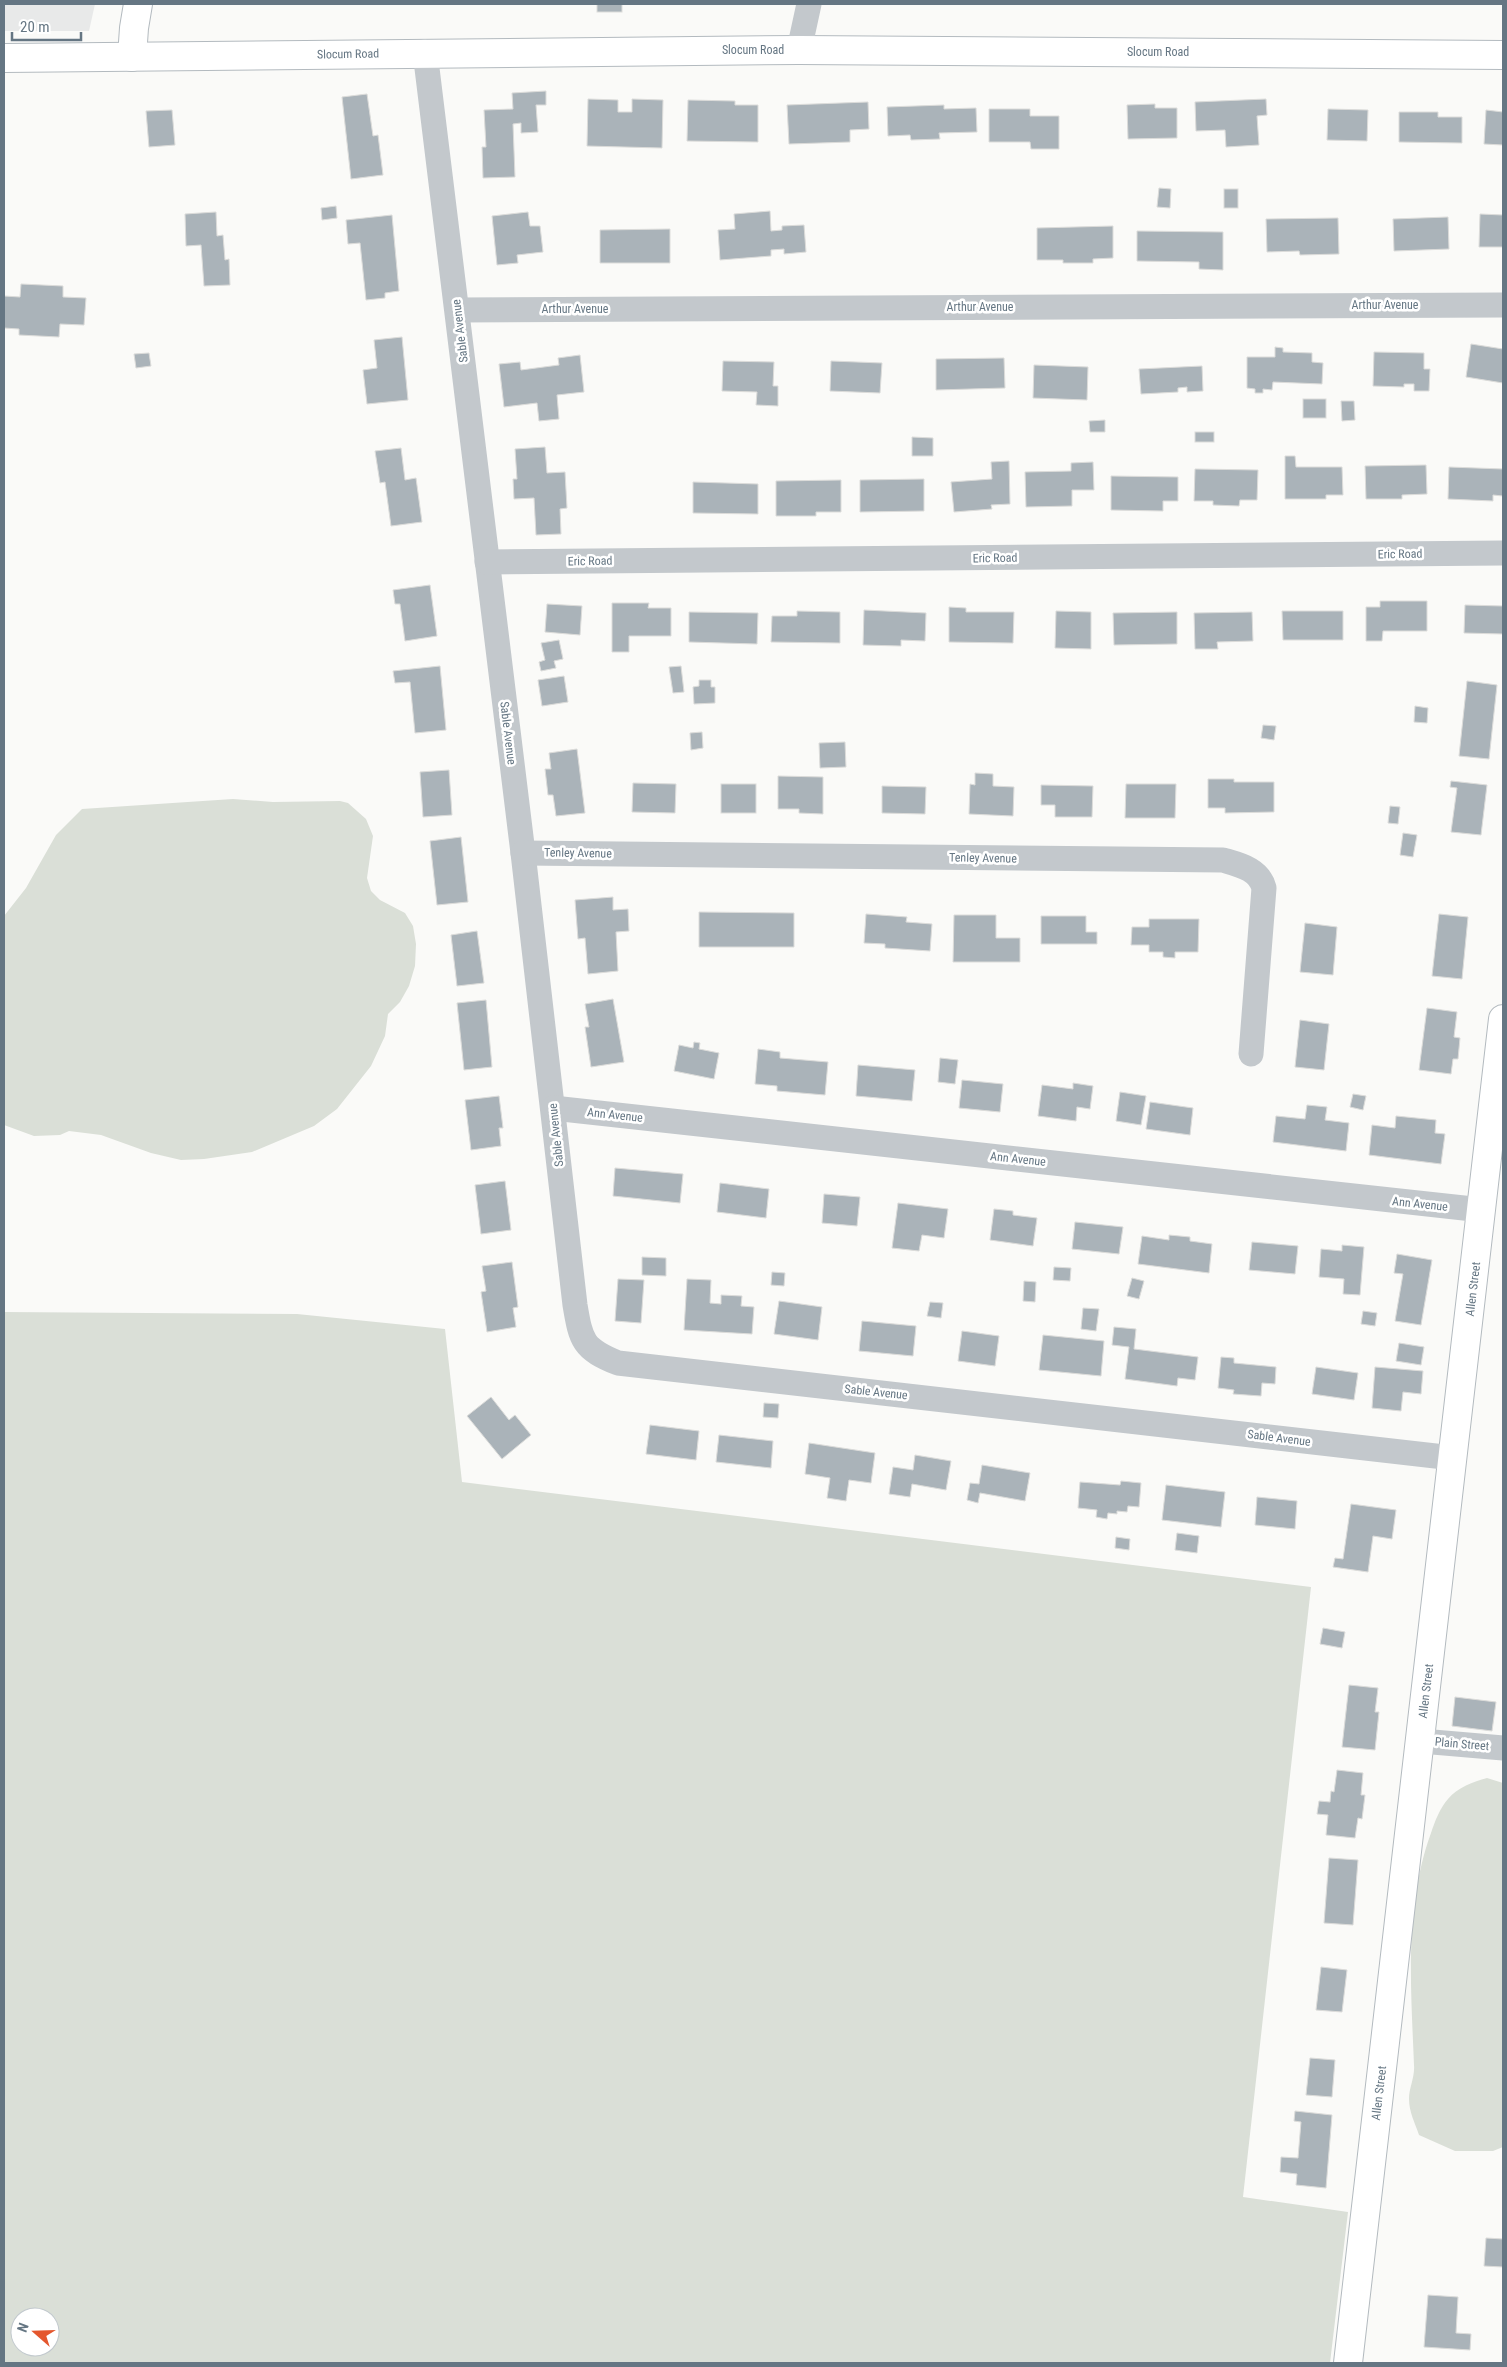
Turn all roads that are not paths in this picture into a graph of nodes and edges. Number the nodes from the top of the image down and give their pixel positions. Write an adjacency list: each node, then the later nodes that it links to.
1 (138, 4): 6 (main road)
2 (808, 4): 3 (street)
3 (799, 50): 4 (main road, Slocum Road); 5 (main road, Slocum Road)
4 (425, 52): 6 (main road, Slocum Road); 9 (street, Sable Avenue)
5 (1503, 55)
6 (132, 57): 7 (main road, Slocum Road)
7 (4, 58)
8 (1503, 305): 9 (street, Arthur Avenue)
9 (458, 310): 11 (street, Sable Avenue)
10 (1503, 553): 11 (street, Eric Road)
11 (487, 562): 12 (street, Sable Avenue)
12 (523, 852): 14 (street, Tenley Avenue); 15 (street, Sable Avenue)
13 (1503, 1019): 16 (main road, Allen Street)
14 (1251, 1054)
15 (553, 1108): 16 (street, Ann Avenue); 17 (street, Sable Avenue)
16 (1482, 1210): 17 (main road, Allen Street)
17 (1453, 1458): 18 (main road, Allen Street)
18 (1420, 1741): 19 (street, Plain Street); 20 (main road, Allen Street)
19 (1503, 1748)
20 (1348, 2363)

